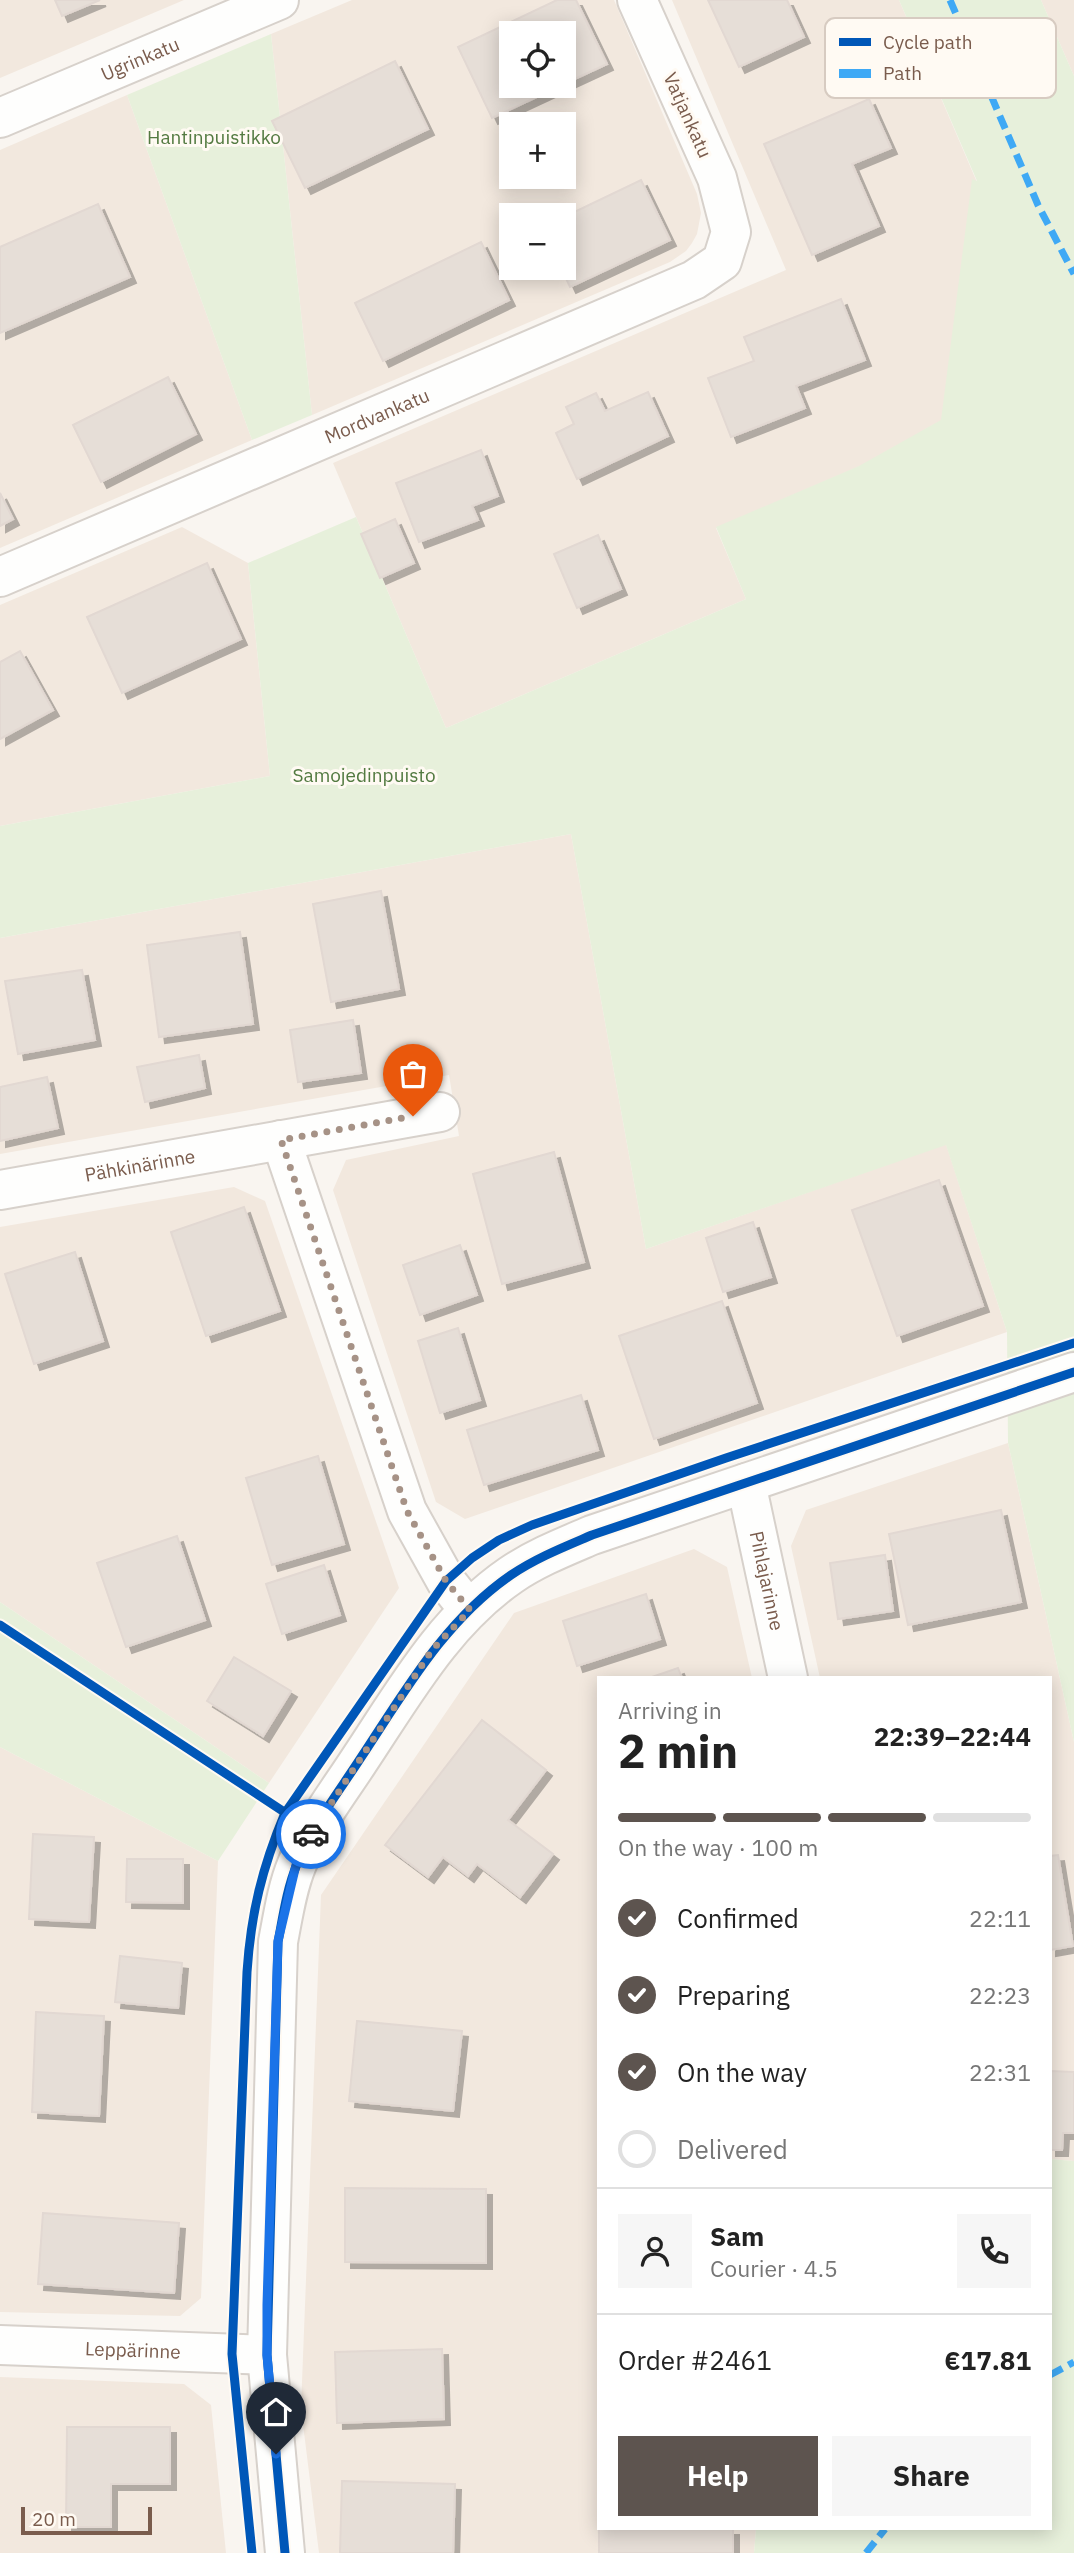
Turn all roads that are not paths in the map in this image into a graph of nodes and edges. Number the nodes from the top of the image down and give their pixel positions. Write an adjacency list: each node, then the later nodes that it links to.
1 (279, 0): 3 (street, Ugrinkatu)
2 (637, 0): 4 (street, Vatjankatu)
3 (0, 118)
4 (731, 232): 5 (street, Mordvankatu)
5 (0, 577)
6 (440, 1112): 7 (street, Pähkinärinne)
7 (281, 1140): 8 (street, Pähkinärinne); 11 (street)
8 (0, 1190)
9 (1074, 1372): 10 (street)
10 (746, 1483): 11 (street); 12 (street, Pihlajarinne)
11 (470, 1610): 14 (street)
12 (788, 1676)
13 (0, 2345): 14 (street, Leppärinne)
14 (267, 2355): 15 (street)
15 (285, 2553)

